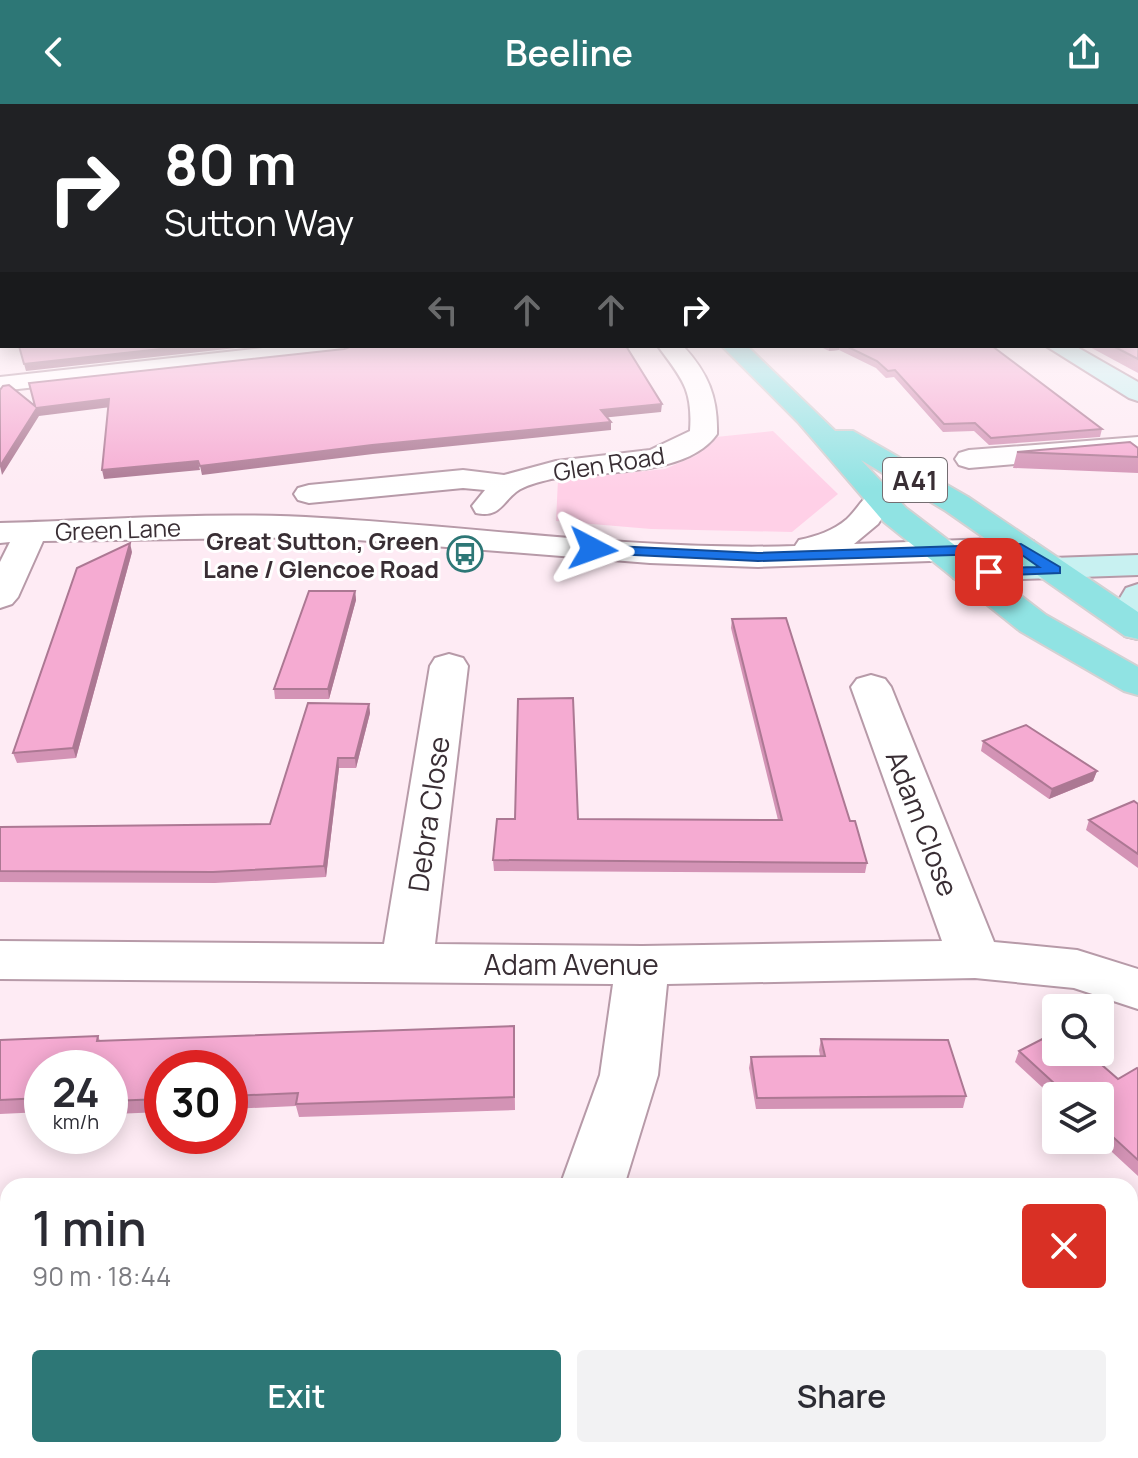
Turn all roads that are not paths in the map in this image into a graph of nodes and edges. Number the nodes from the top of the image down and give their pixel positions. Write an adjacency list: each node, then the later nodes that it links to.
1 (197, 362): 5 (street)
2 (683, 362): 11 (street, Glen Road)
3 (751, 362): 7 (main road, A41)
4 (1086, 362): 6 (main road)
5 (0, 384)
6 (1138, 393)
7 (807, 416): 9 (main road, A41); 13 (main road, A41)
8 (1138, 445): 10 (street)
9 (860, 448): 18 (main road, A41); 19 (main road, A41)
10 (969, 459)
11 (507, 484): 12 (street); 15 (street)
12 (309, 494)
13 (880, 498): 17 (street, Green Lane); 18 (main road, A41)
14 (16, 533): 15 (street, Green Lane); 23 (street, Green Lane)
15 (469, 537): 17 (street, Green Lane)
16 (1138, 551): 19 (main road)
17 (758, 557): 18 (street, Green Lane)
18 (960, 557): 19 (main road); 27 (main road, A41)
19 (1016, 560): 21 (main road); 26 (main road, A41)
20 (1138, 565): 21 (main road)
21 (1055, 570): 24 (main road)
22 (1138, 595): 24 (main road)
23 (0, 597)
24 (1138, 628)
25 (449, 666): 31 (street, Debra Close)
26 (1138, 671)
27 (1138, 683)
28 (871, 687): 29 (street, Adam Close)
29 (975, 959): 32 (street, Adam Avenue); 33 (street, Adam Avenue)
30 (0, 960): 31 (street, Adam Avenue)
31 (407, 962): 32 (street, Adam Avenue)
32 (642, 965): 34 (street)
33 (1138, 989)
34 (595, 1178)

